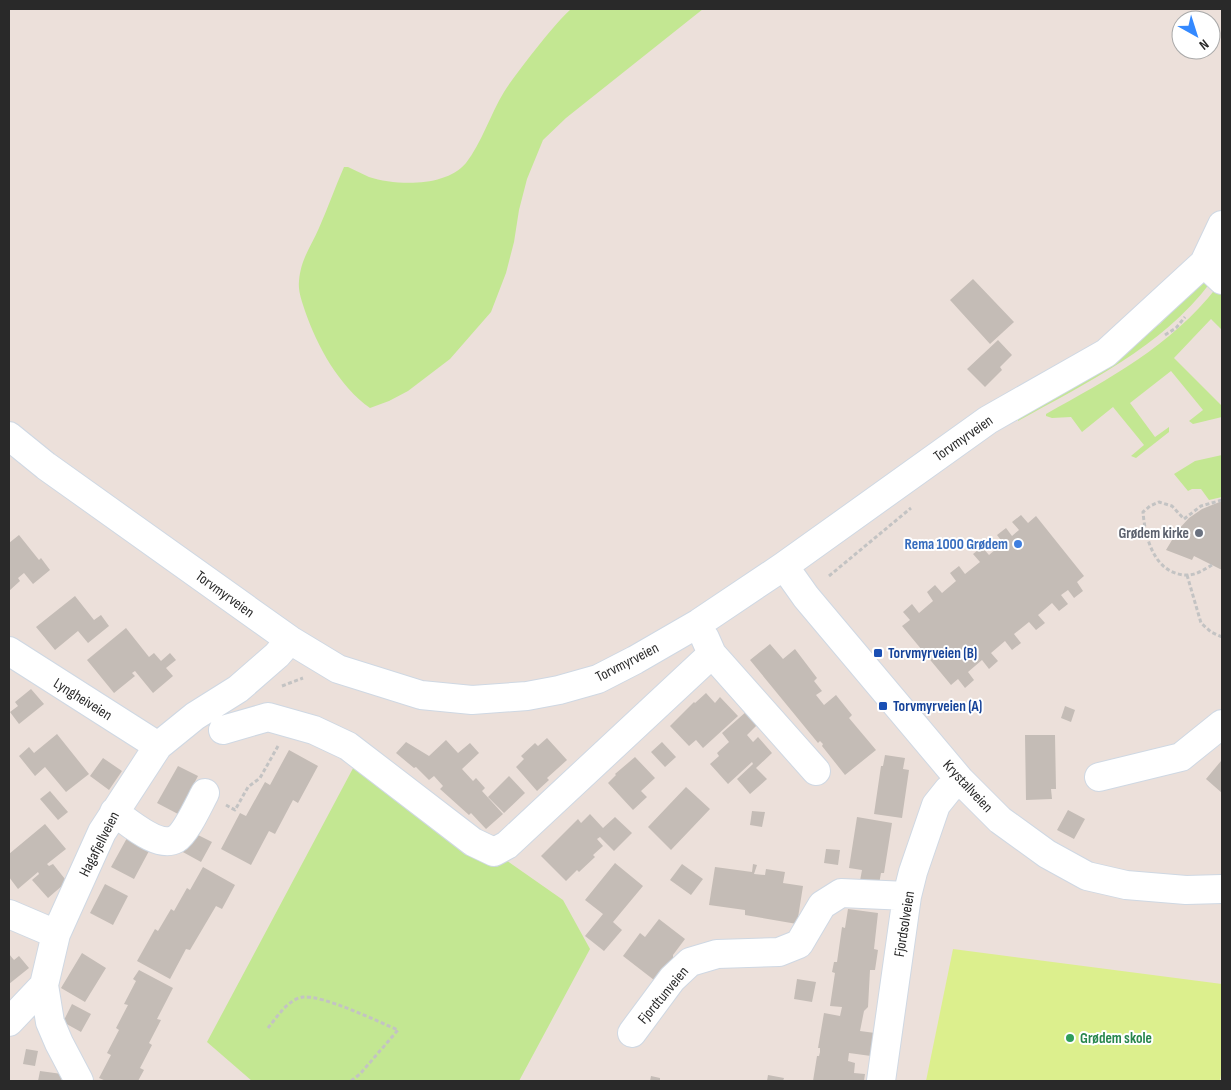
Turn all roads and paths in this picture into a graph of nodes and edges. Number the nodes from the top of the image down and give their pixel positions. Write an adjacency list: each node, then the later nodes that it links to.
1 (1222, 225): 2 (street, Torvmyrveien)
2 (1213, 272): 5 (street, Torvmyrveien)
3 (9, 436): 10 (street, Torvmyrveien)
4 (1222, 500): 7 (path)
5 (784, 566): 8 (street, Torvmyrveien); 19 (street, Krystallveien)
6 (1212, 566): 7 (path)
7 (1186, 576): 9 (path)
8 (699, 623): 10 (street, Torvmyrveien); 12 (street)
9 (1222, 637)
10 (290, 640): 16 (street, Hagafjellveien)
11 (9, 651): 16 (street, Lyngheiveien)
12 (712, 654): 13 (street); 17 (street)
13 (291, 724): 15 (street); 20 (path)
14 (1222, 724): 18 (street)
15 (223, 730)
16 (158, 746): 21 (street, Hagafjellveien)
17 (816, 771)
18 (1099, 777)
19 (960, 780): 22 (street, Krystallveien); 23 (street, Fjordsolveien)
20 (205, 793): 21 (street)
21 (114, 812): 25 (street, Hagafjellveien)
22 (1222, 889)
23 (907, 896): 29 (street, Fjordtunveien); 32 (street, Fjordsolveien)
24 (9, 914): 25 (street)
25 (56, 934): 26 (street, Hagafjellveien)
26 (44, 985): 27 (street); 30 (street, Hagafjellveien)
27 (9, 1022)
28 (268, 1028): 31 (path)
29 (632, 1032)
30 (79, 1081)
31 (352, 1081)
32 (881, 1081)

